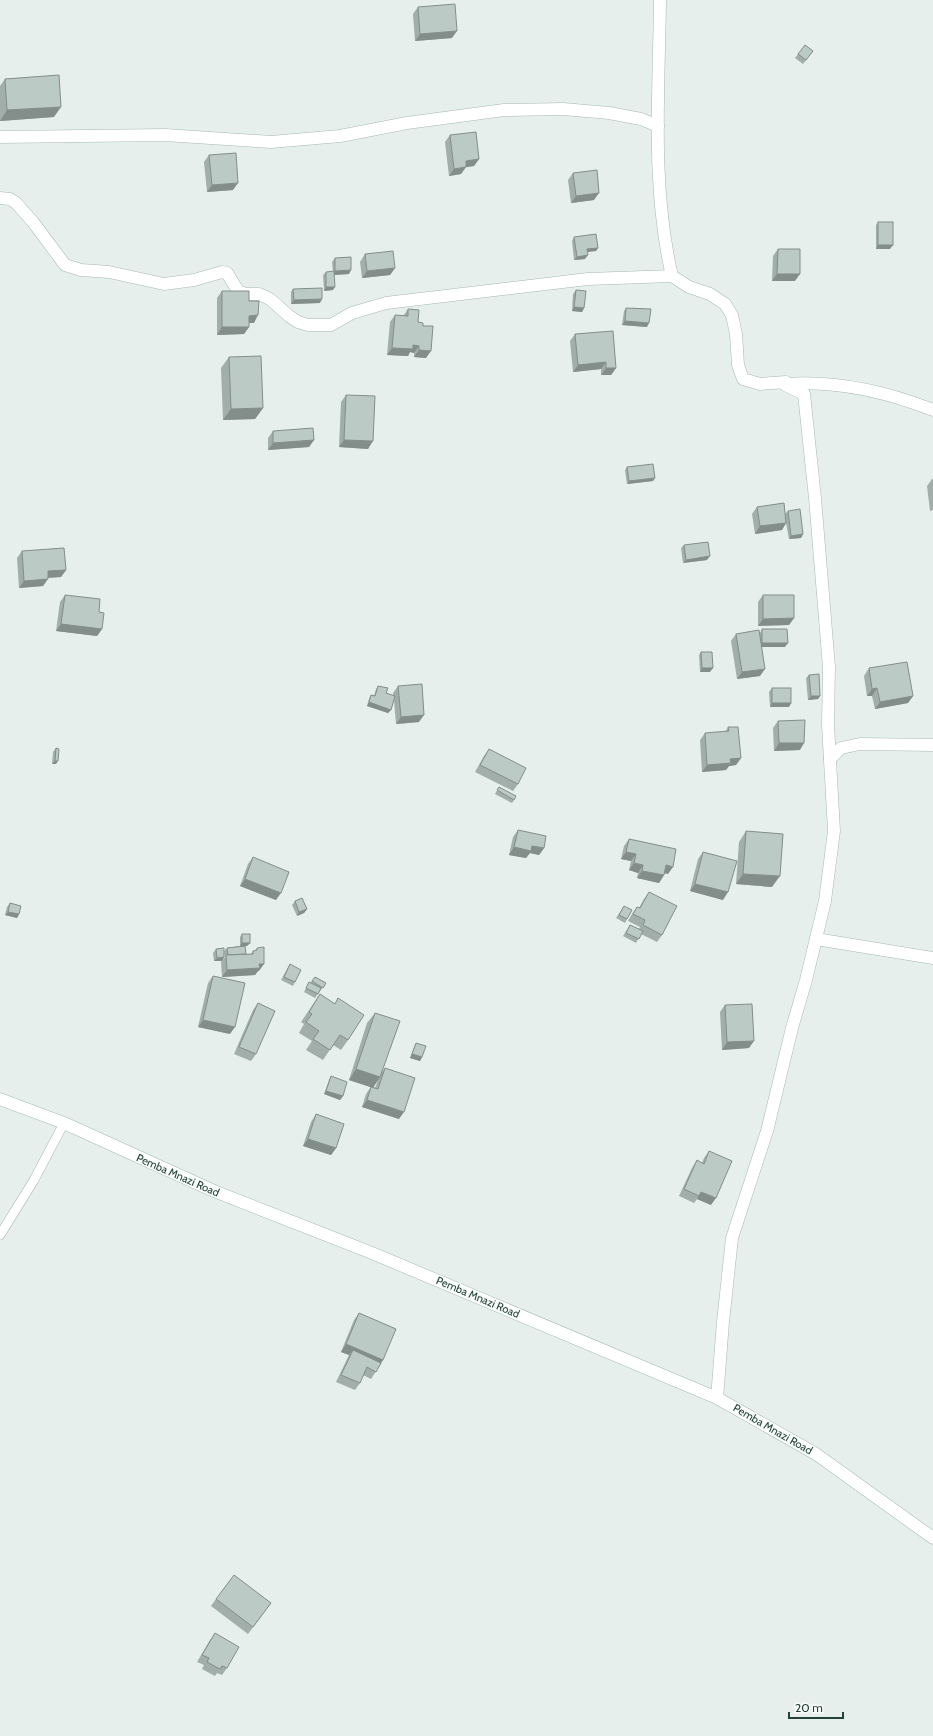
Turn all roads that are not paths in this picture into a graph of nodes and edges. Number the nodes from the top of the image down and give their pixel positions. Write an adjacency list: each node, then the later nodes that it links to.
1 (660, 0): 2 (street)
2 (658, 126): 3 (street); 5 (street)
3 (0, 138)
4 (0, 198): 5 (street)
5 (672, 276): 6 (street)
6 (785, 384): 7 (street); 9 (street)
7 (933, 410)
8 (933, 745): 9 (street)
9 (830, 758): 10 (street)
10 (816, 938): 11 (street); 15 (street)
11 (933, 958)
12 (0, 1099): 13 (street, Pemba Mnazi Road)
13 (64, 1123): 14 (lane); 15 (street, Pemba Mnazi Road)
14 (0, 1235)
15 (717, 1398): 16 (street, Pemba Mnazi Road)
16 (933, 1538)

